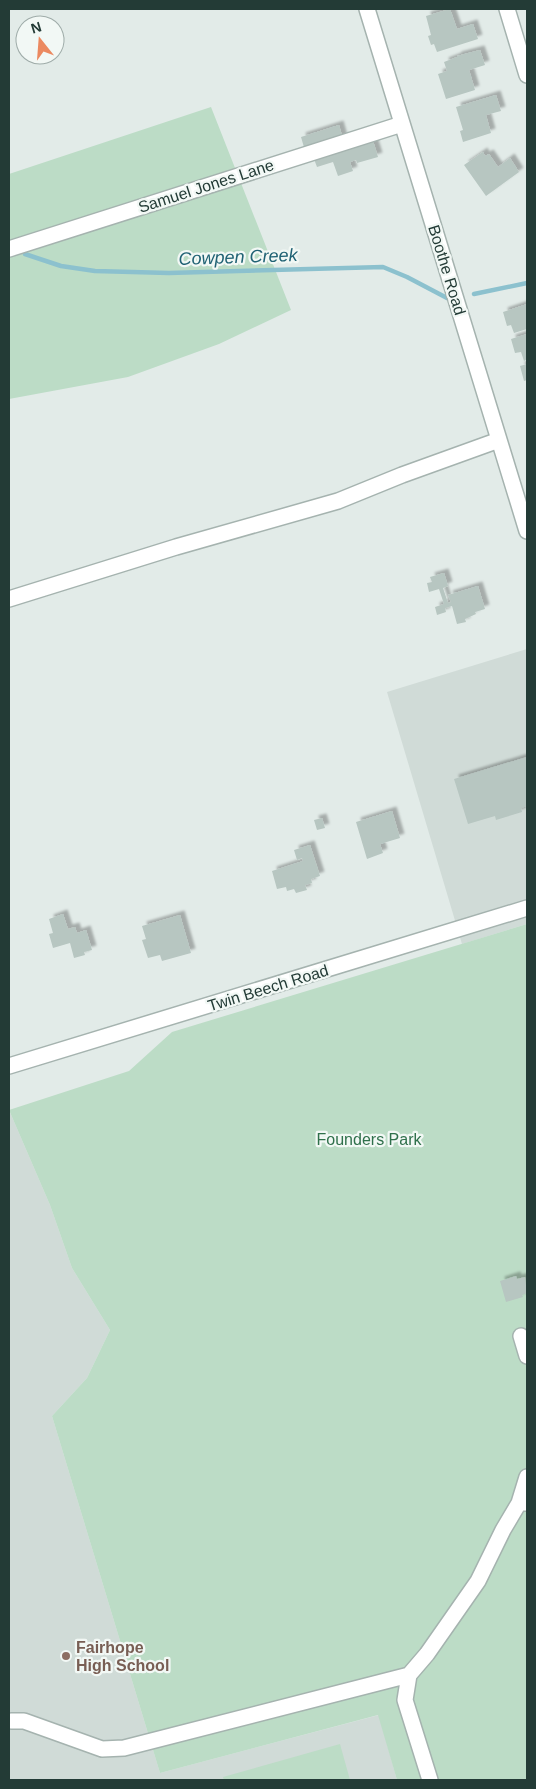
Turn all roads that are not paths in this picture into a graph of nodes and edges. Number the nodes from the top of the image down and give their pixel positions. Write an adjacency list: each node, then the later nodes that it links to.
1 (367, 9): 4 (street, Boothe Road)
2 (507, 9): 3 (street)
3 (527, 76)
4 (402, 124): 5 (street, Samuel Jones Lane); 6 (street, Boothe Road)
5 (9, 249)
6 (499, 440): 7 (street, Boothe Road); 8 (street)
7 (527, 531)
8 (9, 599)
9 (527, 908): 10 (street, Twin Beech Road)
10 (9, 1066)
11 (521, 1336): 12 (street)
12 (527, 1356)
13 (527, 1477): 14 (street)
14 (523, 1503): 15 (street)
15 (409, 1675): 16 (street); 17 (street)
16 (11, 1721)
17 (430, 1780)

